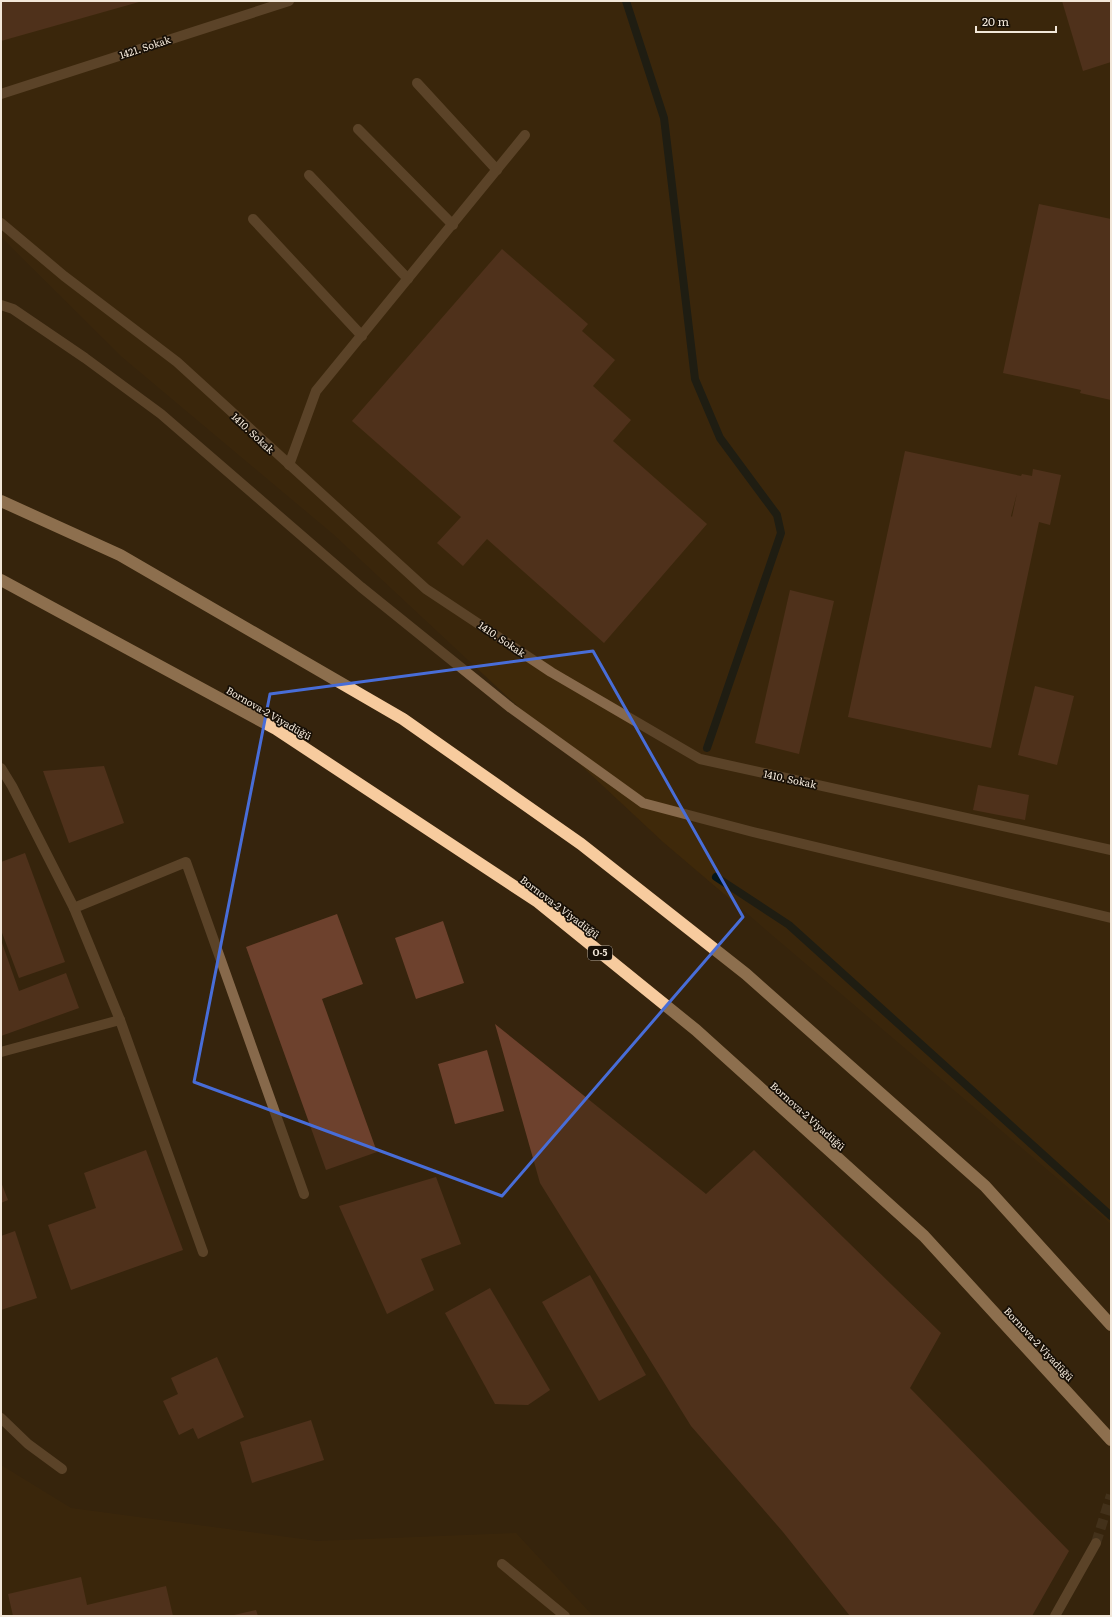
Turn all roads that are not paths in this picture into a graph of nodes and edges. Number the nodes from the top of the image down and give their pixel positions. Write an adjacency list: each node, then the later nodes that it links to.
1 (289, 1): 3 (street, 1421. Sokak)
2 (417, 83): 6 (street)
3 (1, 94)
4 (358, 129): 10 (street)
5 (525, 135): 6 (street)
6 (497, 170): 10 (street)
7 (309, 175): 11 (street)
8 (253, 219): 13 (street)
9 (1, 223): 14 (street, 1410. Sokak)
10 (453, 224): 11 (street)
11 (408, 279): 13 (street)
12 (1, 305): 20 (street)
13 (362, 336): 14 (street)
14 (289, 465): 18 (street, 1410. Sokak)
15 (1, 501): 25 (highway)
16 (1, 580): 27 (highway, Bornova-2 Viyadüğü / O-5)
17 (1, 768): 19 (street)
18 (1111, 850)
19 (74, 908): 21 (street); 23 (street)
20 (1111, 918)
21 (120, 1020): 22 (street); 24 (street)
22 (1, 1052)
23 (304, 1194)
24 (203, 1252)
25 (1111, 1325)
26 (1, 1418): 28 (street)
27 (1111, 1440)
28 (62, 1469)
29 (1096, 1543): 32 (street)
30 (502, 1564): 31 (street)
31 (565, 1616)
32 (1055, 1616)

